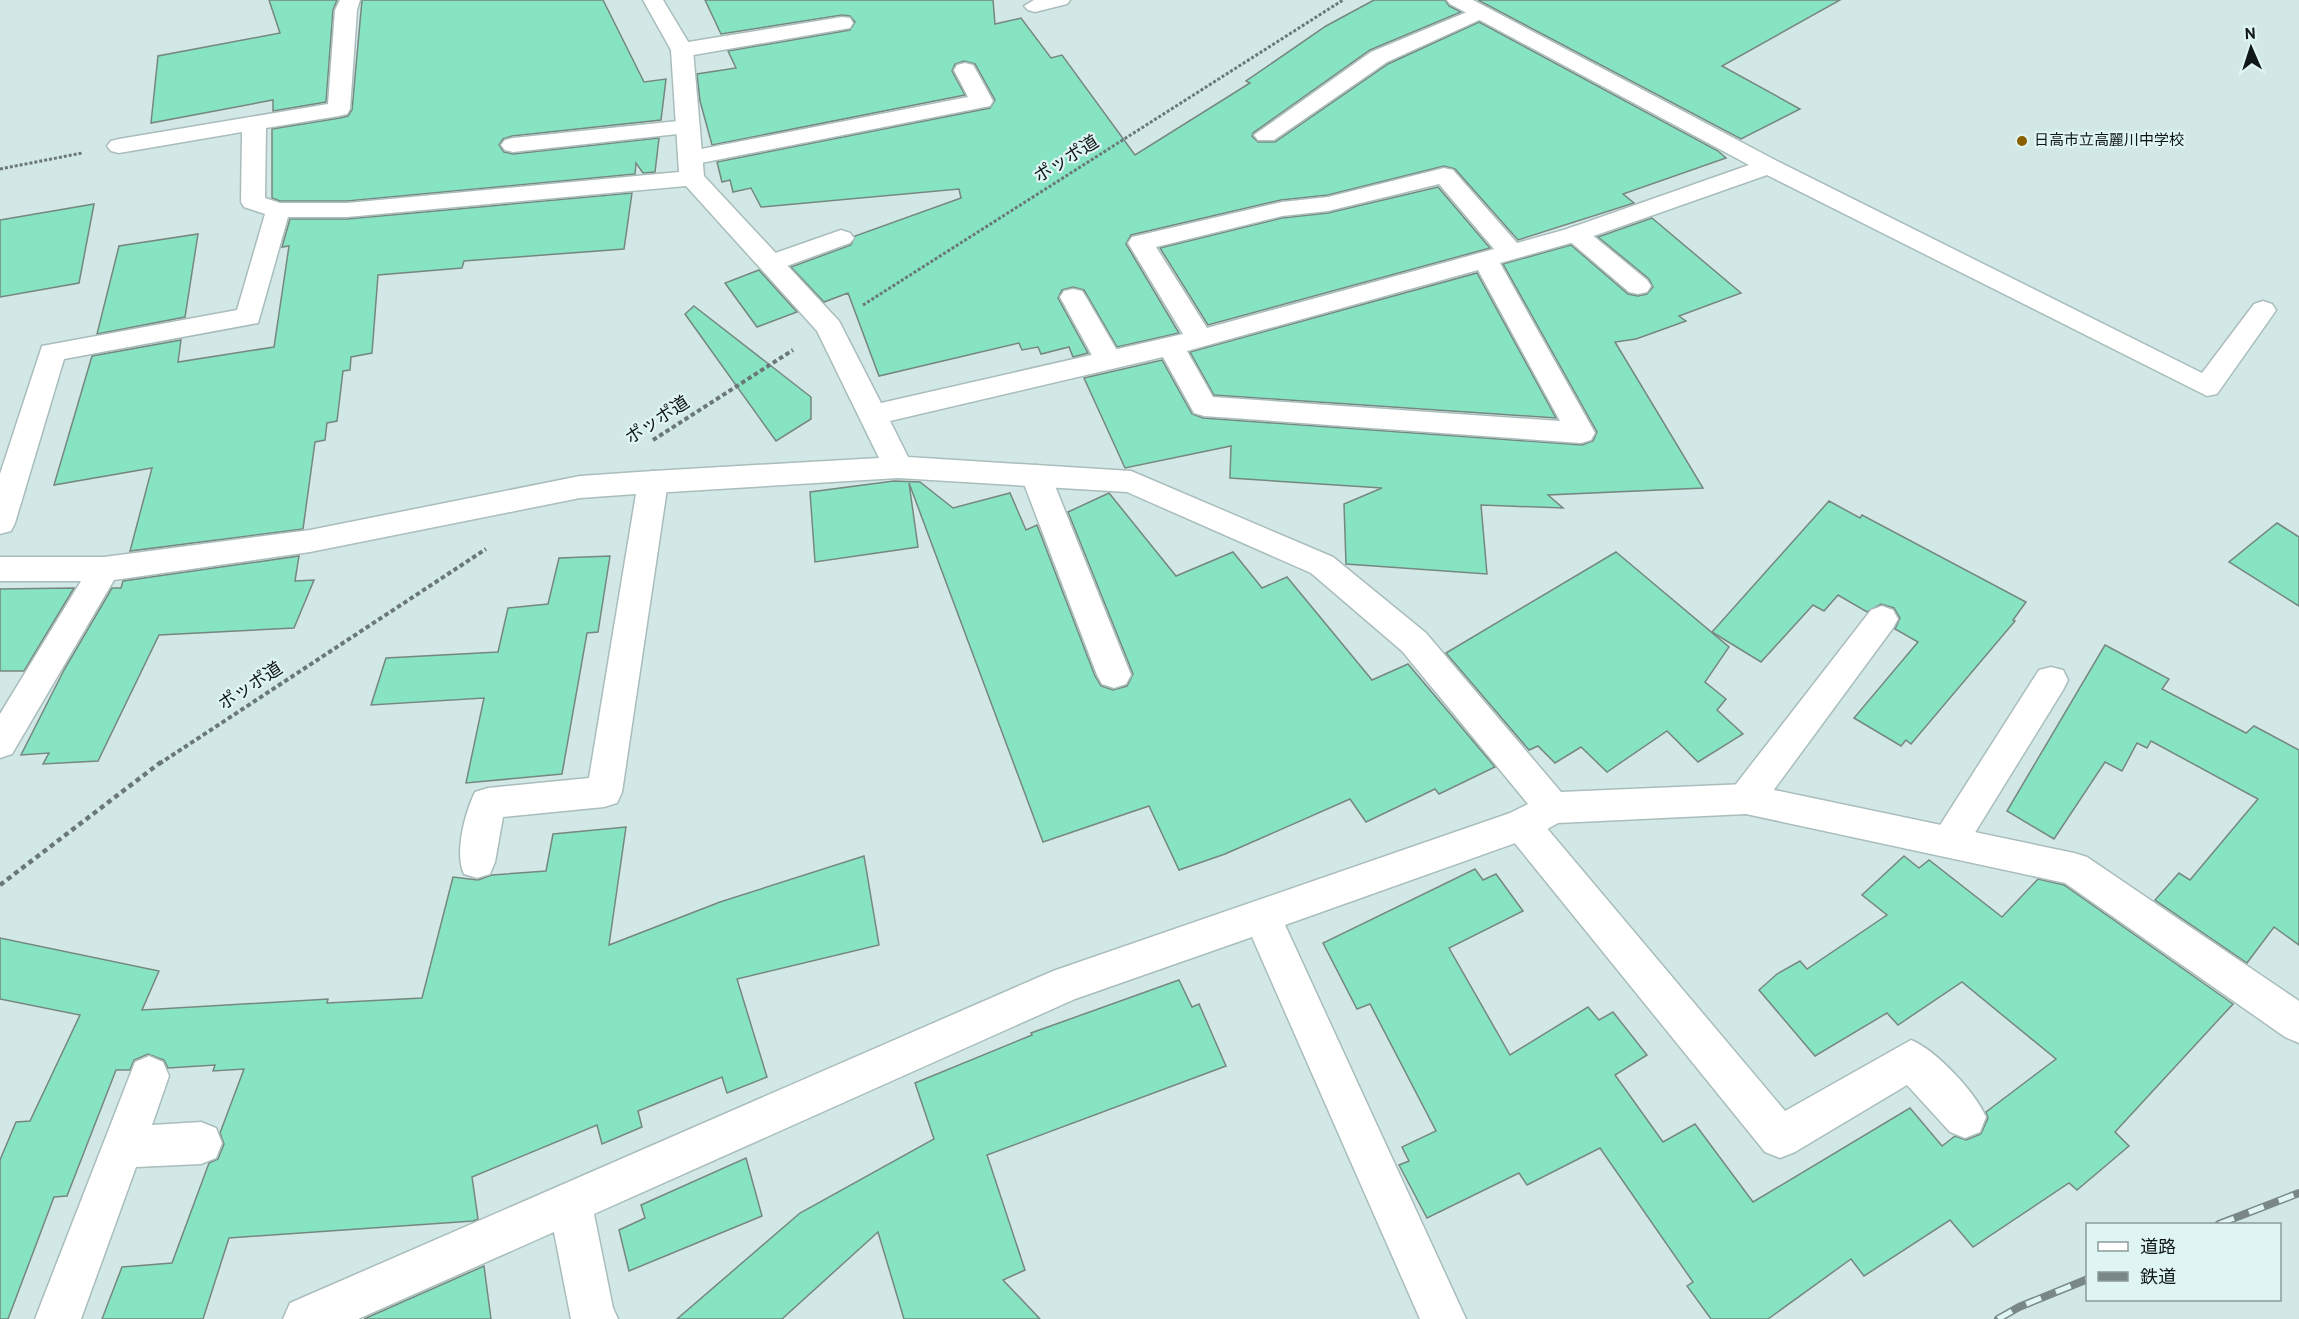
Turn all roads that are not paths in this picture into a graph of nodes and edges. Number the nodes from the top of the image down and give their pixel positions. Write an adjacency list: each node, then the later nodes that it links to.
1 (350, 0): 10 (street)
2 (653, 0): 8 (street)
3 (1060, 0): 5 (street)
4 (1457, 0): 6 (street)
5 (1035, 6)
6 (1479, 13): 12 (street); 15 (street)
7 (842, 23): 8 (street)
8 (682, 50): 11 (street)
9 (965, 70): 16 (street)
10 (254, 123): 14 (street); 17 (street)
11 (688, 128): 13 (street); 16 (street)
12 (1266, 135)
13 (513, 145)
14 (119, 146)
15 (1770, 166): 18 (street); 24 (street)
16 (692, 168): 17 (street); 21 (street)
17 (278, 210): 32 (street)
18 (1576, 234): 20 (street); 22 (street)
19 (841, 238): 21 (street)
20 (1498, 255): 25 (street); 25 (street); 26 (street)
21 (773, 263): 28 (street)
22 (1638, 286)
23 (1073, 297): 27 (street)
24 (2263, 310)
25 (1200, 339): 26 (street)
26 (1170, 345): 27 (street)
27 (1108, 359): 28 (street)
28 (872, 415): 29 (street)
29 (898, 467): 30 (street); 31 (street)
30 (1036, 476): 36 (street); 40 (street)
31 (653, 482): 34 (street); 42 (street)
32 (0, 523)
33 (0, 569): 34 (street)
34 (104, 569): 38 (street)
35 (1882, 620): 39 (street)
36 (1114, 675)
37 (2051, 680): 41 (street)
38 (0, 744)
39 (1746, 799): 40 (street); 41 (street)
40 (1537, 817): 43 (street); 46 (street)
41 (1950, 841): 44 (street)
42 (477, 862)
43 (1263, 918): 49 (street); 53 (street)
44 (2297, 1019)
45 (149, 1076): 48 (street)
46 (1965, 1117)
47 (201, 1143): 48 (street)
48 (123, 1147): 50 (street)
49 (570, 1202): 51 (street); 52 (street)
50 (58, 1319)
51 (306, 1319)
52 (595, 1319)
53 (1443, 1319)

